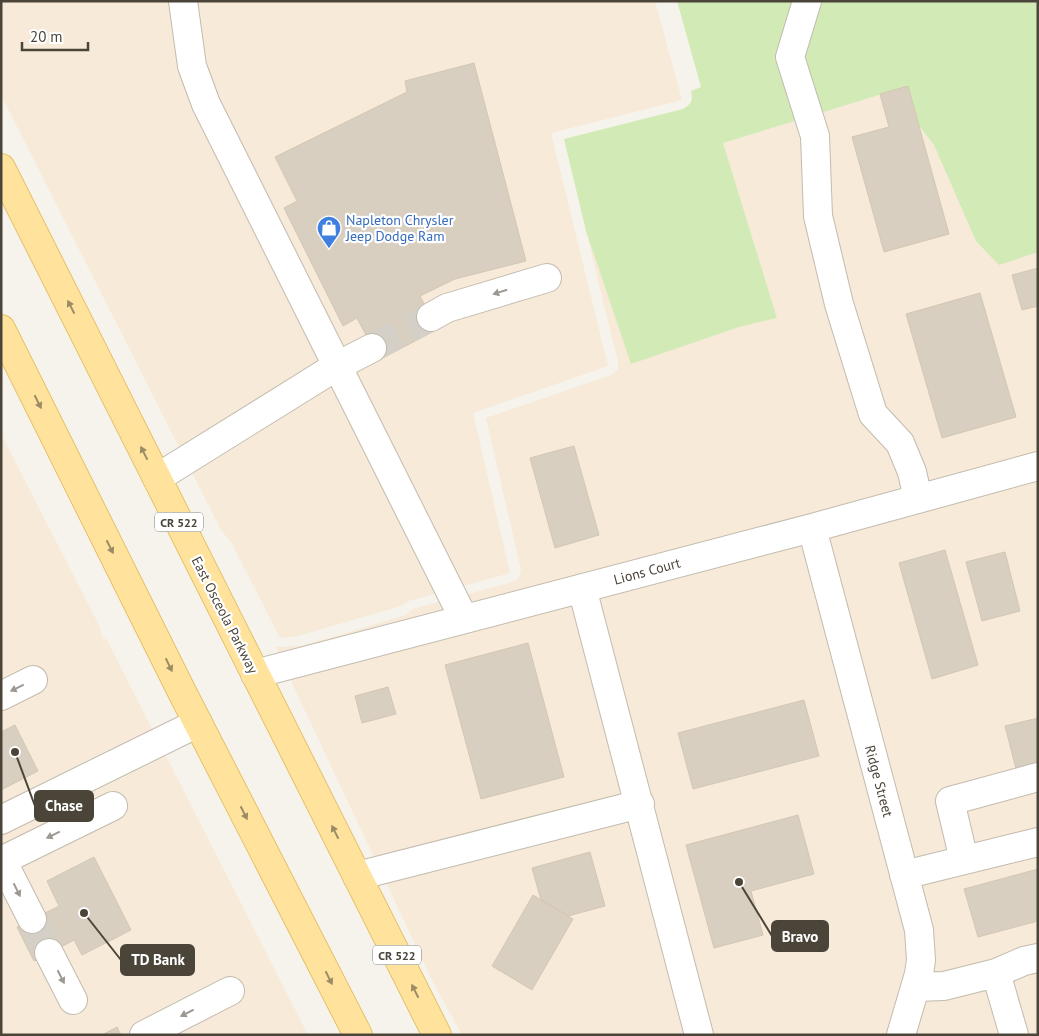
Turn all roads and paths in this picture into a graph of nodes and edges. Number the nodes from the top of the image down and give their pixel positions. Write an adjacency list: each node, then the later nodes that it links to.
1 (183, 1): 8 (street)
2 (807, 1): 11 (street)
3 (1, 168): 10 (main road, East Osceola Parkway / CR 522, one-way to 3)
4 (547, 278): 5 (street, one-way to 5)
5 (431, 317)
6 (1, 329): 18 (main road, one-way to 18)
7 (372, 348): 8 (street)
8 (337, 366): 10 (street); 14 (street)
9 (1038, 466): 11 (street, Lions Court)
10 (157, 478): 15 (main road, East Osceola Parkway / CR 522)
11 (918, 499): 12 (street, Lions Court)
12 (812, 528): 13 (street, Lions Court); 26 (street, Ridge Street)
13 (582, 588): 14 (street, Lions Court); 20 (street)
14 (464, 619): 15 (street, Lions Court)
15 (255, 674): 27 (main road, East Osceola Parkway / CR 522, one-way to 15)
16 (33, 680): 17 (street, one-way to 17)
17 (1, 696)
18 (198, 723): 22 (street); 36 (main road, one-way to 36)
19 (1038, 777): 25 (street)
20 (640, 804): 27 (street); 38 (street)
21 (113, 806): 24 (street, one-way to 24)
22 (1, 820)
23 (1038, 842): 25 (street)
24 (1, 860): 28 (street, one-way to 28)
25 (964, 860): 26 (street)
26 (904, 875): 32 (street, Ridge Street)
27 (357, 876): 37 (main road, East Osceola Parkway / CR 522, one-way to 27)
28 (32, 920)
29 (49, 953): 34 (street, one-way to 34)
30 (1038, 958): 31 (street)
31 (996, 974): 32 (street); 40 (street)
32 (916, 987): 39 (street, Ridge Street)
33 (230, 991): 35 (street, one-way to 35)
34 (73, 1000)
35 (144, 1035)
36 (358, 1035)
37 (436, 1035)
38 (699, 1035)
39 (901, 1035)
40 (1014, 1035)

